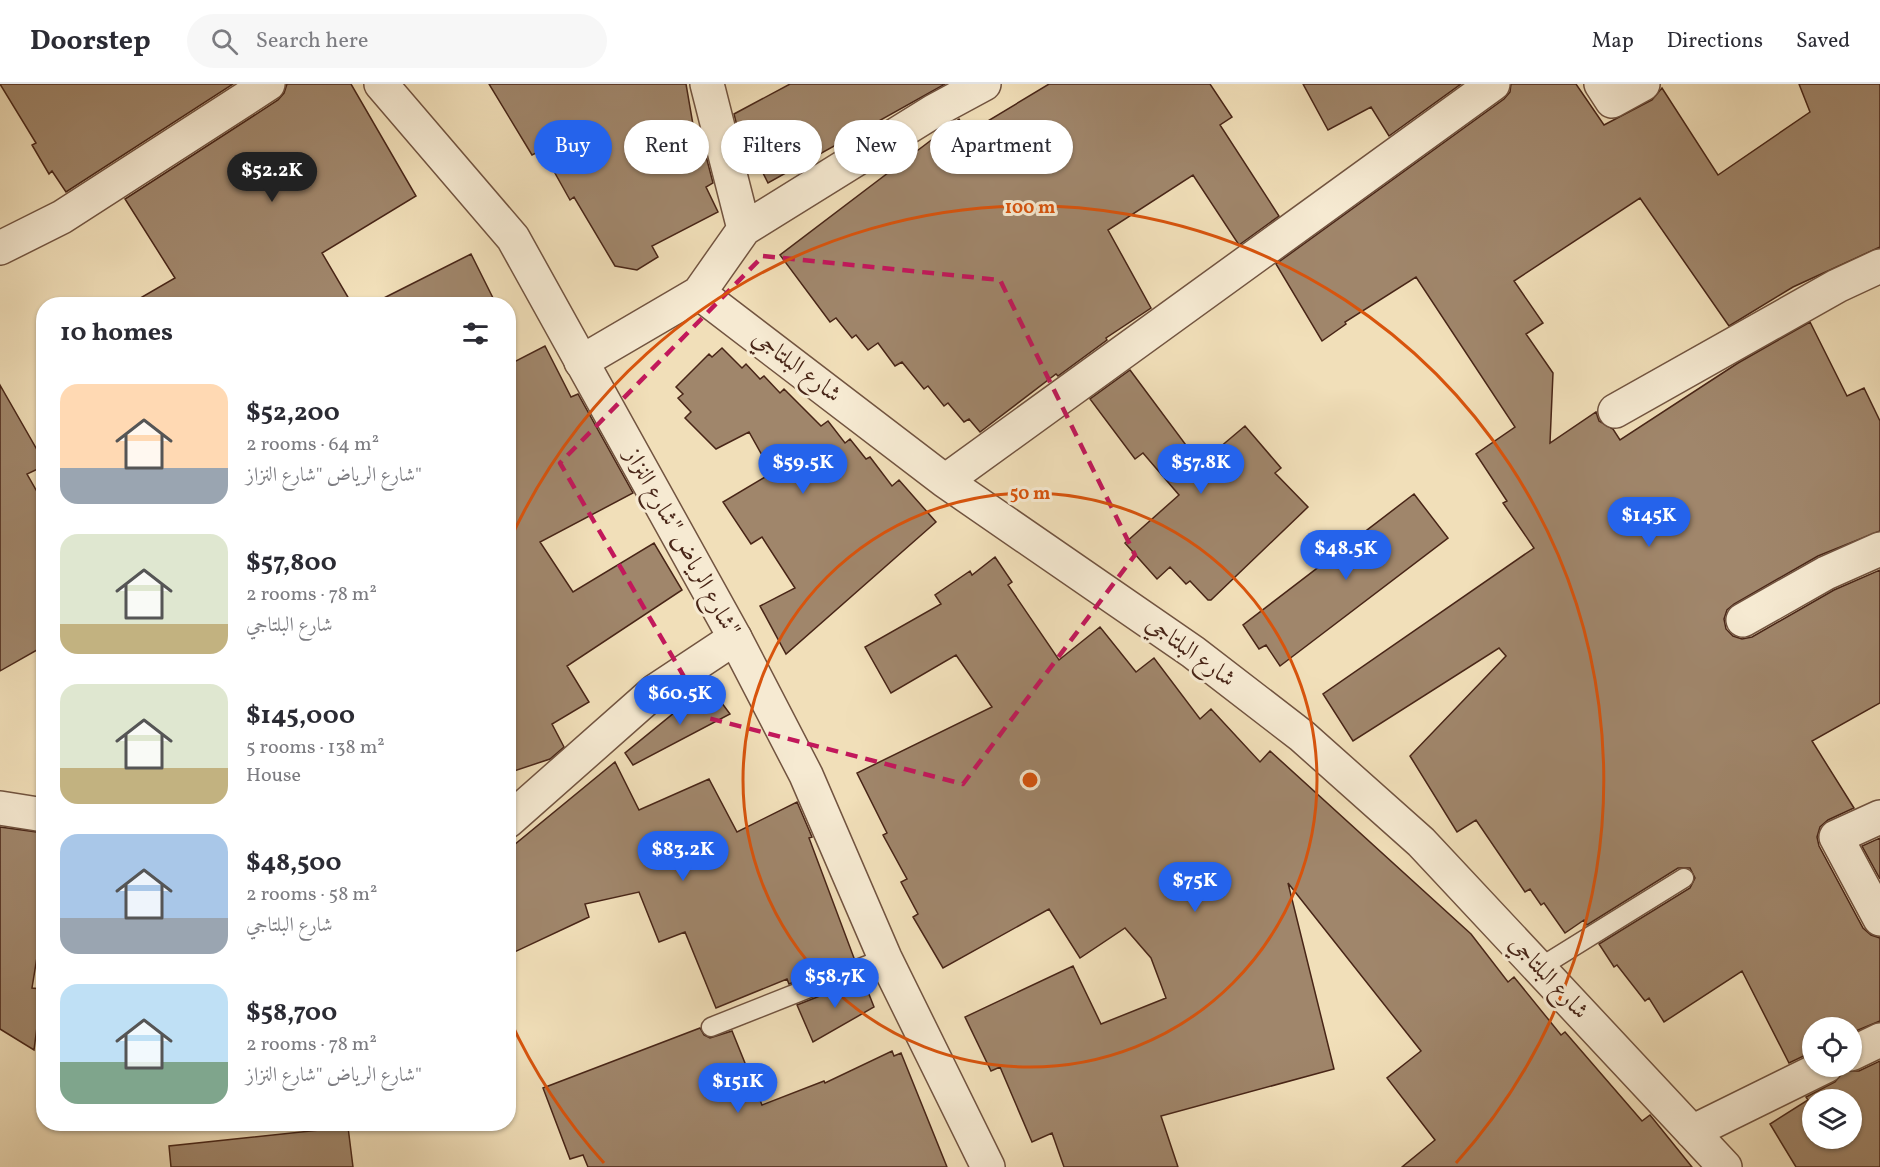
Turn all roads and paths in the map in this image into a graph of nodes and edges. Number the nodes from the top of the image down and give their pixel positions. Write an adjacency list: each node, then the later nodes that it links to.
1 (268, 84): 9 (street)
2 (381, 84): 12 (street, شارع الرياض "شارع النزاز")
3 (707, 84): 8 (street)
4 (984, 84): 8 (street)
5 (1493, 84): 14 (street)
6 (1601, 84): 7 (street)
7 (1644, 84)
8 (744, 229): 11 (street)
9 (0, 248)
10 (1880, 266): 13 (street)
11 (699, 293): 12 (street); 14 (street, شارع البلتاجي)
12 (581, 362): 17 (street, شارع الرياض "شارع النزاز")
13 (1615, 411)
14 (945, 481): 25 (street, شارع البلتاجي)
15 (1880, 549): 16 (street)
16 (1743, 620)
17 (735, 638): 20 (street); 24 (street, شارع الرياض "شارع النزاز")
18 (0, 808): 19 (street)
19 (36, 814)
20 (516, 814)
21 (1880, 817): 23 (street)
22 (1684, 878): 25 (lane)
23 (1880, 919)
24 (885, 958): 26 (lane); 31 (street, شارع الرياض "شارع النزاز")
25 (1539, 968): 30 (street, شارع البلتاجي)
26 (711, 1028)
27 (1880, 1040): 28 (street)
28 (1862, 1049)
29 (1804, 1077): 30 (street)
30 (1692, 1132): 32 (street, شارع البلتاجي)
31 (988, 1167)
32 (1725, 1167)

